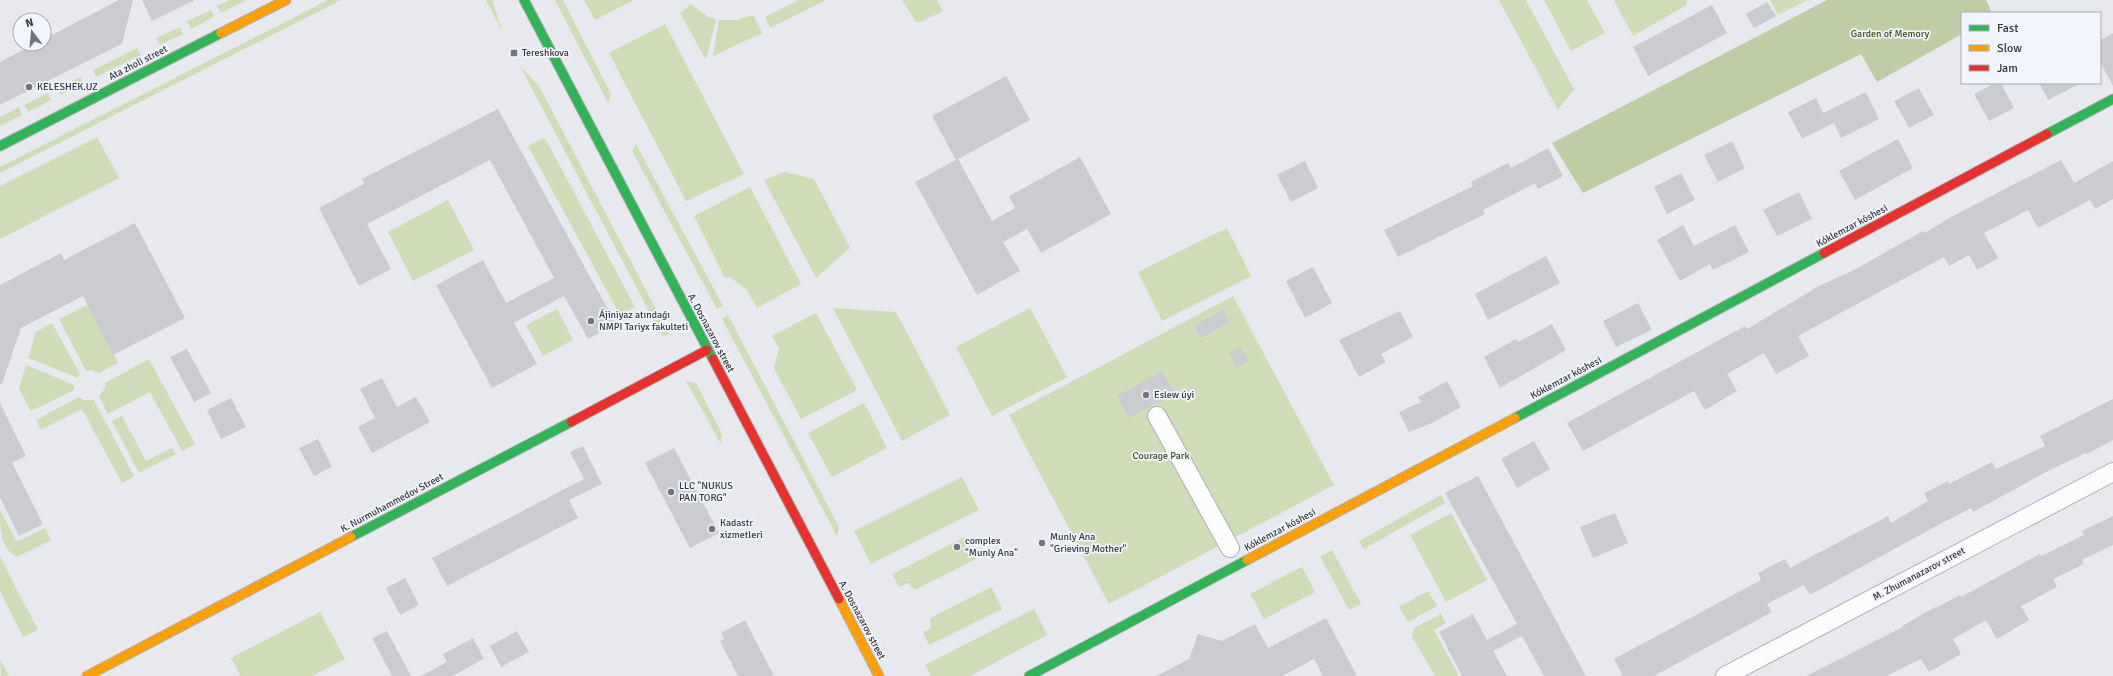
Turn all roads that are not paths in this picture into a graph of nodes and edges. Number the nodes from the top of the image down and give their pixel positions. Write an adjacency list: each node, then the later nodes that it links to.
1 (286, 0): 4 (street, Ata zholi street)
2 (524, 0): 5 (street, A. Dosnazarov street)
3 (2113, 99): 11 (street, Kóklemzar kóshesi)
4 (0, 146)
5 (707, 350): 9 (street, K. Nurmuhammedov Street); 10 (street, A. Dosnazarov street)
6 (1158, 416): 8 (street)
7 (2113, 472): 12 (street, M. Zhumanazarov street)
8 (1230, 548)
9 (87, 676)
10 (879, 676)
11 (1029, 676)
12 (1725, 676)

